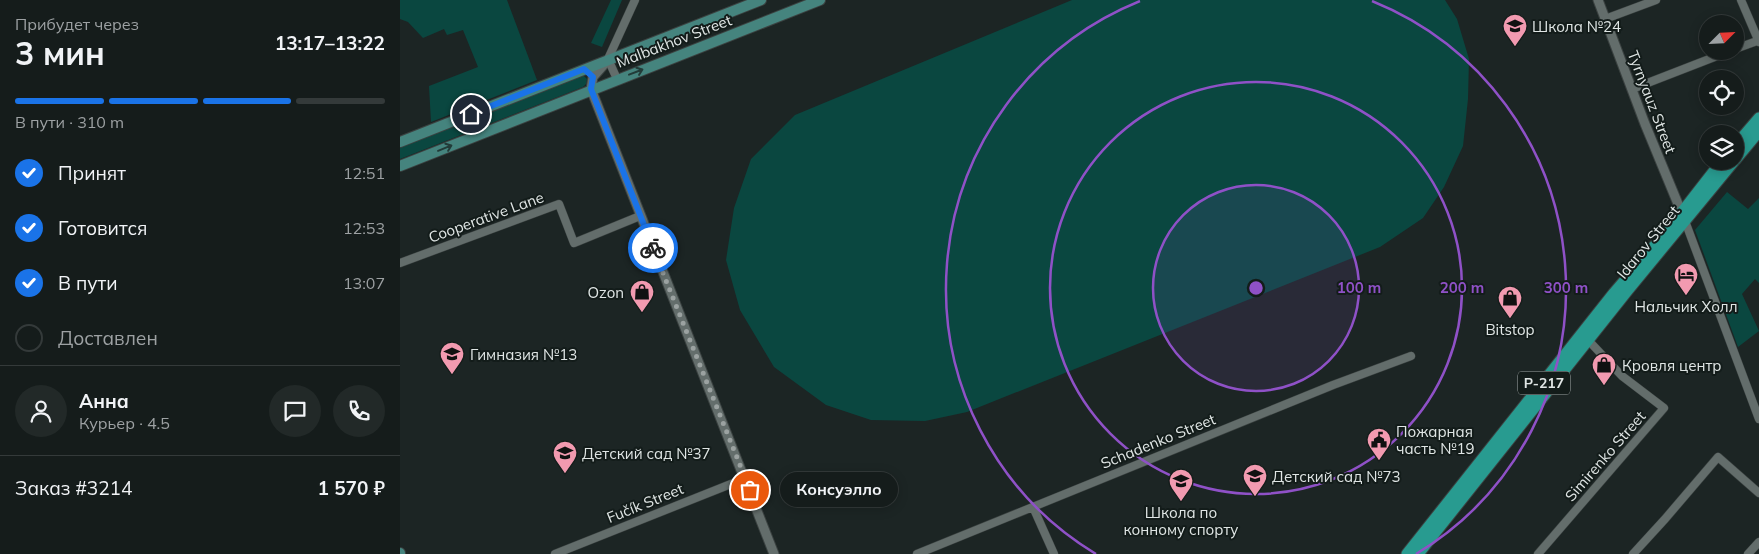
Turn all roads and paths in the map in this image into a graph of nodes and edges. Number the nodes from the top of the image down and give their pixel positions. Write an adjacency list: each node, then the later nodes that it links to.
1 (635, 0): 10 (street)
2 (761, 0): 10 (main road, Malbakhov Street)
3 (820, 0): 14 (main road, Malbakhov Street, one-way to 3)
4 (1598, 0): 7 (street, Tyrnyauz Street)
5 (1656, 0): 7 (street)
6 (1741, 0): 8 (street)
7 (1605, 19): 16 (street, Tyrnyauz Street)
8 (1758, 42): 9 (street)
9 (1744, 47)
10 (608, 59): 12 (main road, Malbakhov Street); 13 (street); 14 (street)
11 (1707, 60): 16 (street)
12 (584, 69): 13 (street); 20 (main road, Malbakhov Street)
13 (593, 77): 15 (street)
14 (617, 79): 15 (main road, Malbakhov Street)
15 (591, 89): 22 (main road, Malbakhov Street, one-way to 15); 25 (street)
16 (1632, 89): 26 (street, Tyrnyauz Street)
17 (1759, 118): 19 (main road)
18 (1759, 131): 21 (main road, Idarov Street / Р-217)
19 (1744, 136)
20 (400, 142)
21 (1744, 148)
22 (400, 166)
23 (1716, 170): 26 (main road, Idarov Street / Р-217)
24 (1725, 170): 26 (main road, Idarov Street / Р-217)
25 (640, 216): 27 (street, Cooperative Lane); 31 (street)
26 (1683, 217): 28 (main road, Idarov Street / Р-217); 30 (street); 39 (main road, Idarov Street / Р-217)
27 (400, 263)
28 (1588, 340): 40 (main road, Idarov Street / Р-217); 41 (street, Simirenko Street)
29 (1411, 356): 33 (street, Schadenko Street)
30 (1759, 419)
31 (746, 478): 35 (street, Fučík Street); 36 (street)
32 (1759, 493): 42 (street)
33 (1033, 506): 37 (street, Schadenko Street); 38 (street)
34 (1759, 542): 43 (street)
35 (555, 554)
36 (774, 554)
37 (917, 554)
38 (1054, 554)
39 (1407, 554)
40 (1418, 554)
41 (1538, 554)
42 (1633, 554)
43 (1748, 554)

